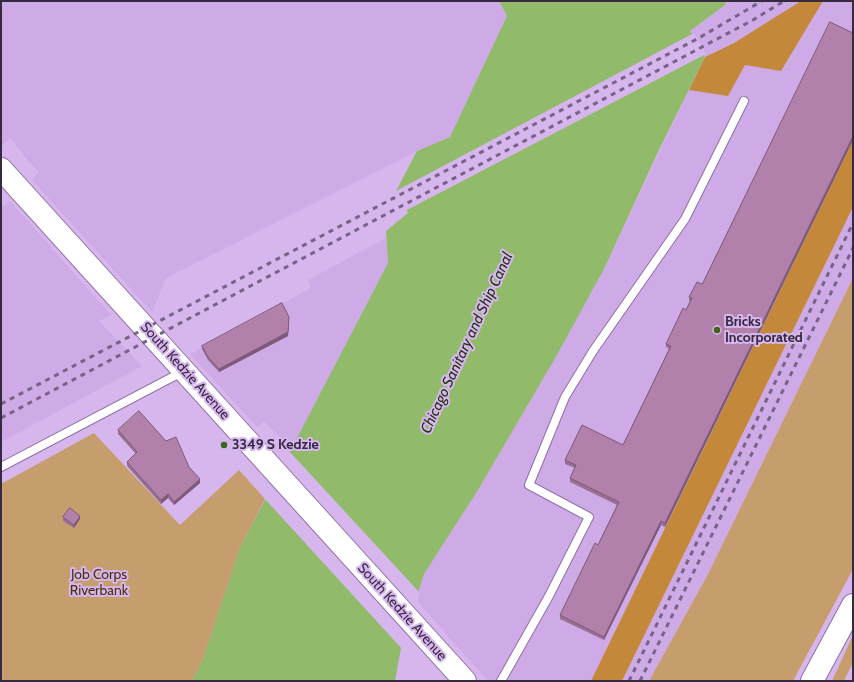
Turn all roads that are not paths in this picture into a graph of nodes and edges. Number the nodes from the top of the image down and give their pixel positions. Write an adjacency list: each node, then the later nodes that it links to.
1 (744, 101): 7 (lane)
2 (1, 169): 3 (main road, South Kedzie Avenue)
3 (184, 370): 4 (lane); 6 (main road, South Kedzie Avenue)
4 (1, 467)
5 (853, 605): 8 (main road)
6 (465, 681)
7 (501, 681)
8 (812, 681)

